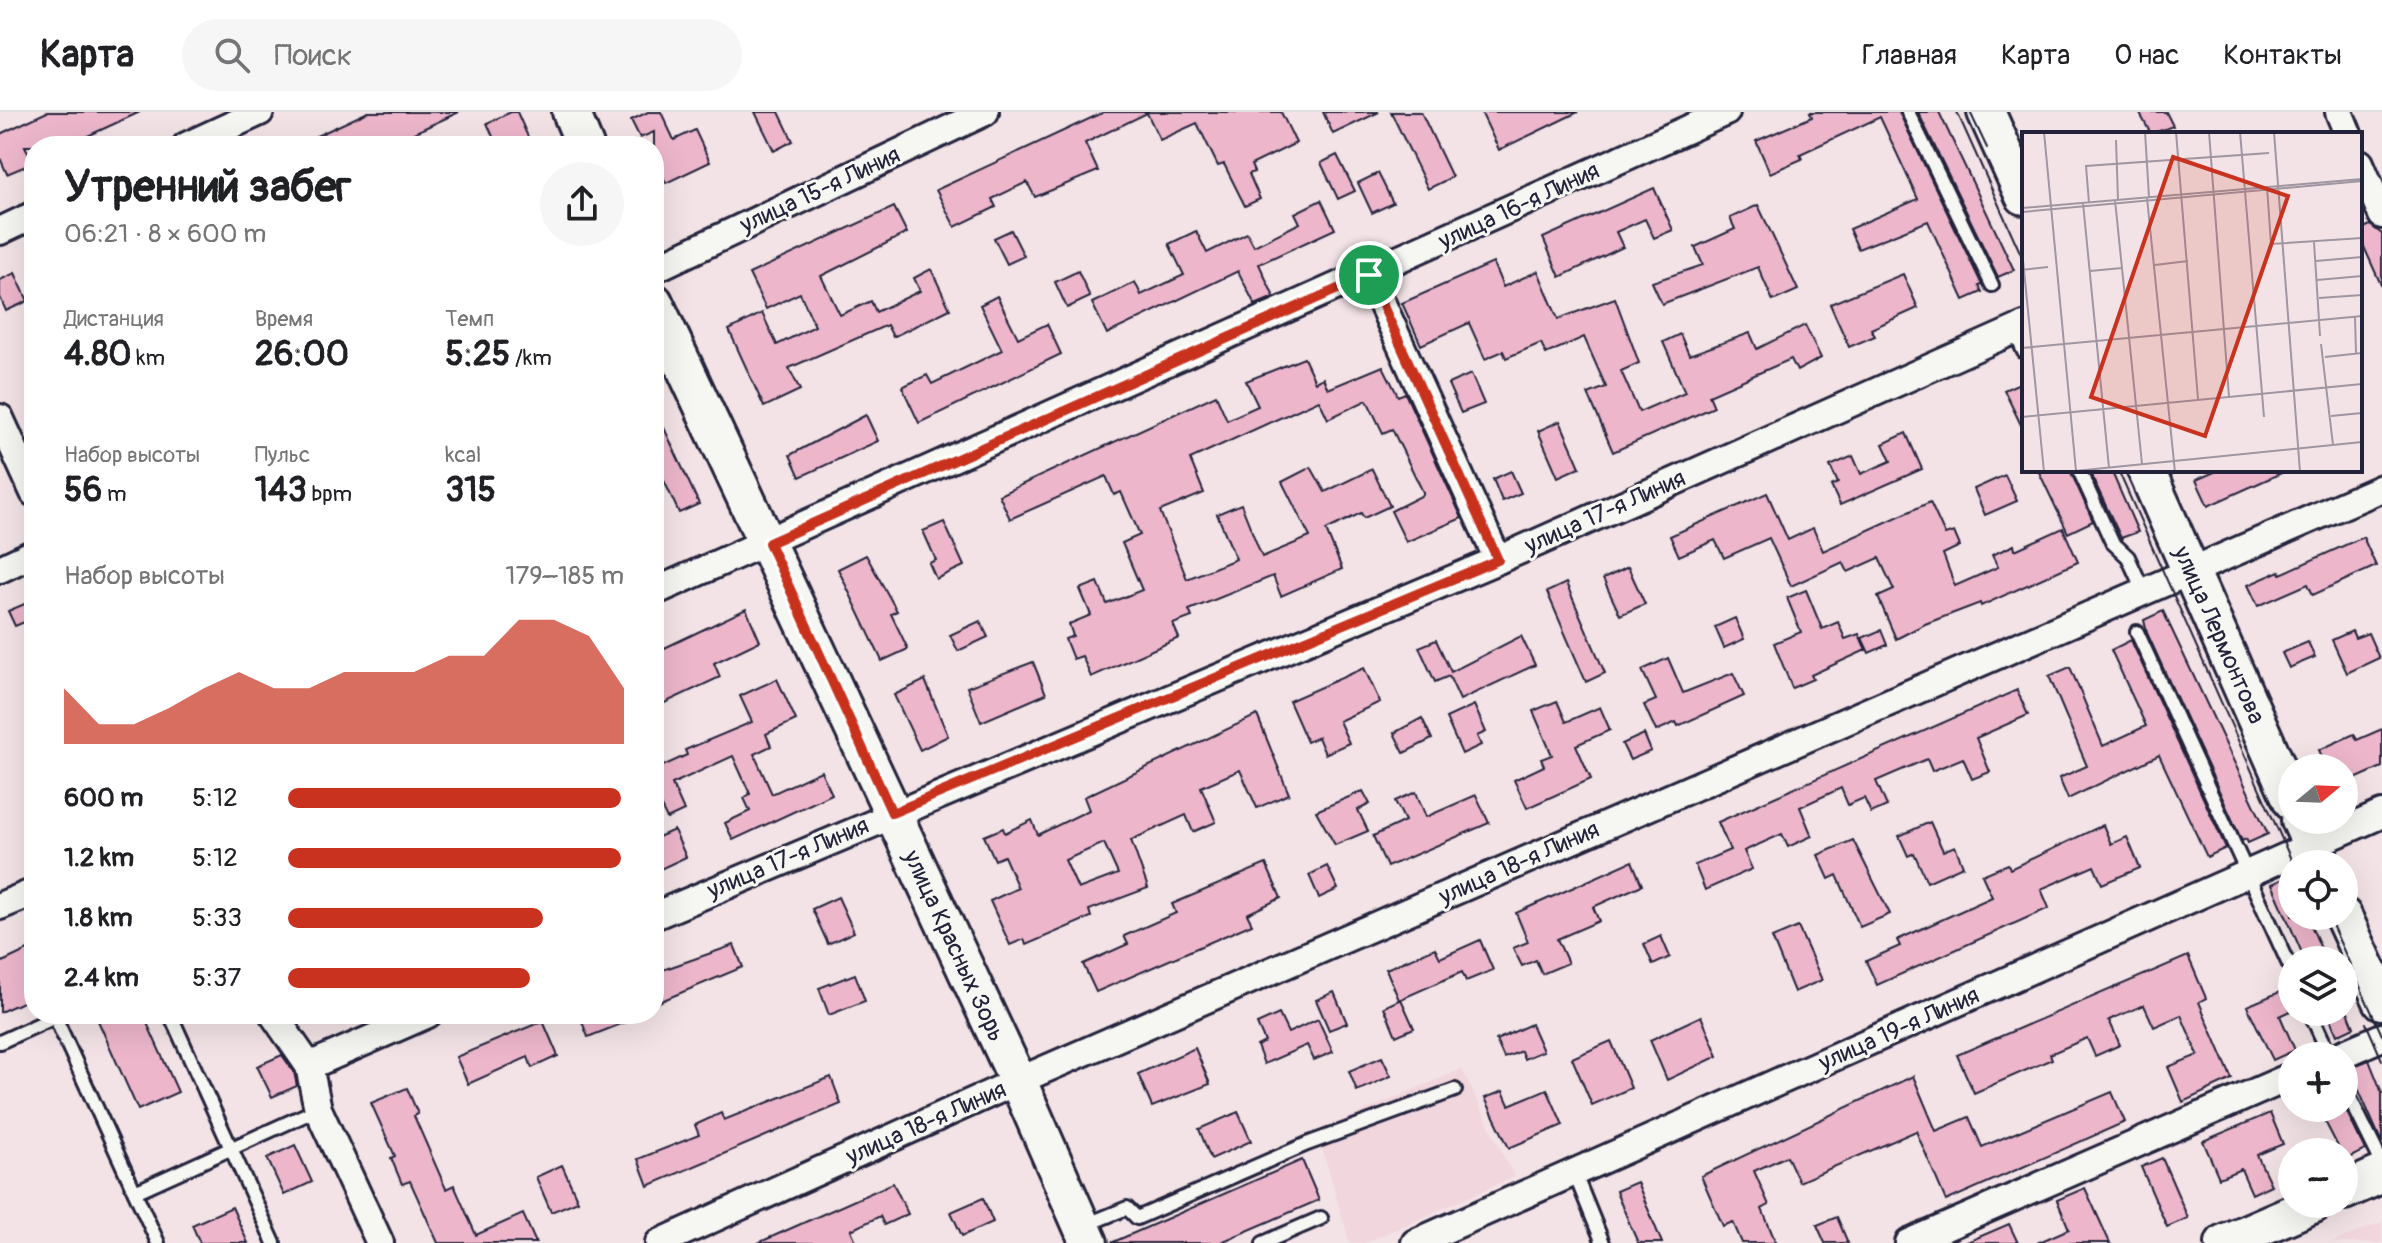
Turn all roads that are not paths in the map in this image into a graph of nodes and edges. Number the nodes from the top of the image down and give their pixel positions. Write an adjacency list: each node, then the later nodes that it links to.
1 (260, 112): 9 (street)
2 (571, 112): 10 (street)
3 (985, 112): 16 (street, улица 15-я Линия)
4 (1726, 112): 17 (street, улица 16-я Линия)
5 (1908, 112): 18 (lane)
6 (1986, 112): 12 (street)
7 (2339, 112): 8 (street)
8 (2347, 132)
9 (208, 136)
10 (581, 136)
11 (2367, 176): 13 (street)
12 (2022, 192)
13 (2382, 215)
14 (24, 220): 15 (street)
15 (0, 231)
16 (664, 264)
17 (1369, 275): 26 (street, улица 16-я Линия); 28 (street)
18 (1992, 285)
19 (664, 323): 26 (street, улица Красных Зорь)
20 (2021, 336): 28 (street, улица 17-я Линия)
21 (0, 418): 22 (street)
22 (24, 471)
23 (2080, 472): 32 (lane)
24 (2147, 472): 30 (street, улица Лермонтова)
25 (2382, 488): 30 (street, улица 18-я Линия)
26 (769, 543): 31 (street, улица 16-я Линия); 35 (street, улица Красных Зорь)
27 (24, 558): 29 (street)
28 (1498, 560): 35 (street, улица 17-я Линия)
29 (0, 569)
30 (2190, 570): 32 (street, улица 18-я Линия); 34 (street, улица Лермонтова)
31 (664, 588)
32 (2143, 590): 54 (street, улица 18-я Линия)
33 (2137, 632): 38 (lane)
34 (2278, 769)
35 (892, 813): 41 (street, улица 17-я Линия); 54 (street, улица Красных Зорь)
36 (2382, 814): 37 (street, улица 19-я Линия)
37 (2311, 843): 38 (street, улица 19-я Линия)
38 (2248, 873): 43 (lane); 61 (street, улица 19-я Линия)
39 (24, 896): 40 (street)
40 (0, 906)
41 (664, 912)
42 (2349, 930): 44 (street)
43 (2281, 946)
44 (2382, 1001)
45 (40, 1024): 51 (lane)
46 (58, 1024): 64 (lane)
47 (175, 1024): 59 (lane)
48 (280, 1024): 53 (street)
49 (405, 1024): 53 (street)
50 (2382, 1037): 52 (street)
51 (0, 1042)
52 (2358, 1047)
53 (309, 1066): 57 (street)
54 (1018, 1081): 67 (street, улица Красных Зорь); 71 (street, улица 18-я Линия)
55 (2278, 1082): 75 (street)
56 (1455, 1090): 67 (lane)
57 (318, 1109): 59 (lane); 70 (street)
58 (2358, 1114): 60 (lane)
59 (231, 1148): 64 (lane); 69 (lane)
60 (2382, 1163)
61 (1574, 1172): 73 (street, улица 19-я Линия); 74 (lane)
62 (2382, 1174): 63 (street)
63 (2358, 1185)
64 (135, 1192): 68 (lane)
65 (1321, 1218): 72 (lane)
66 (2282, 1218): 76 (street)
67 (1085, 1235)
68 (158, 1243)
69 (274, 1243)
70 (380, 1243)
71 (659, 1243)
72 (1263, 1243)
73 (1415, 1243)
74 (1603, 1243)
75 (1909, 1243)
76 (2224, 1243)

